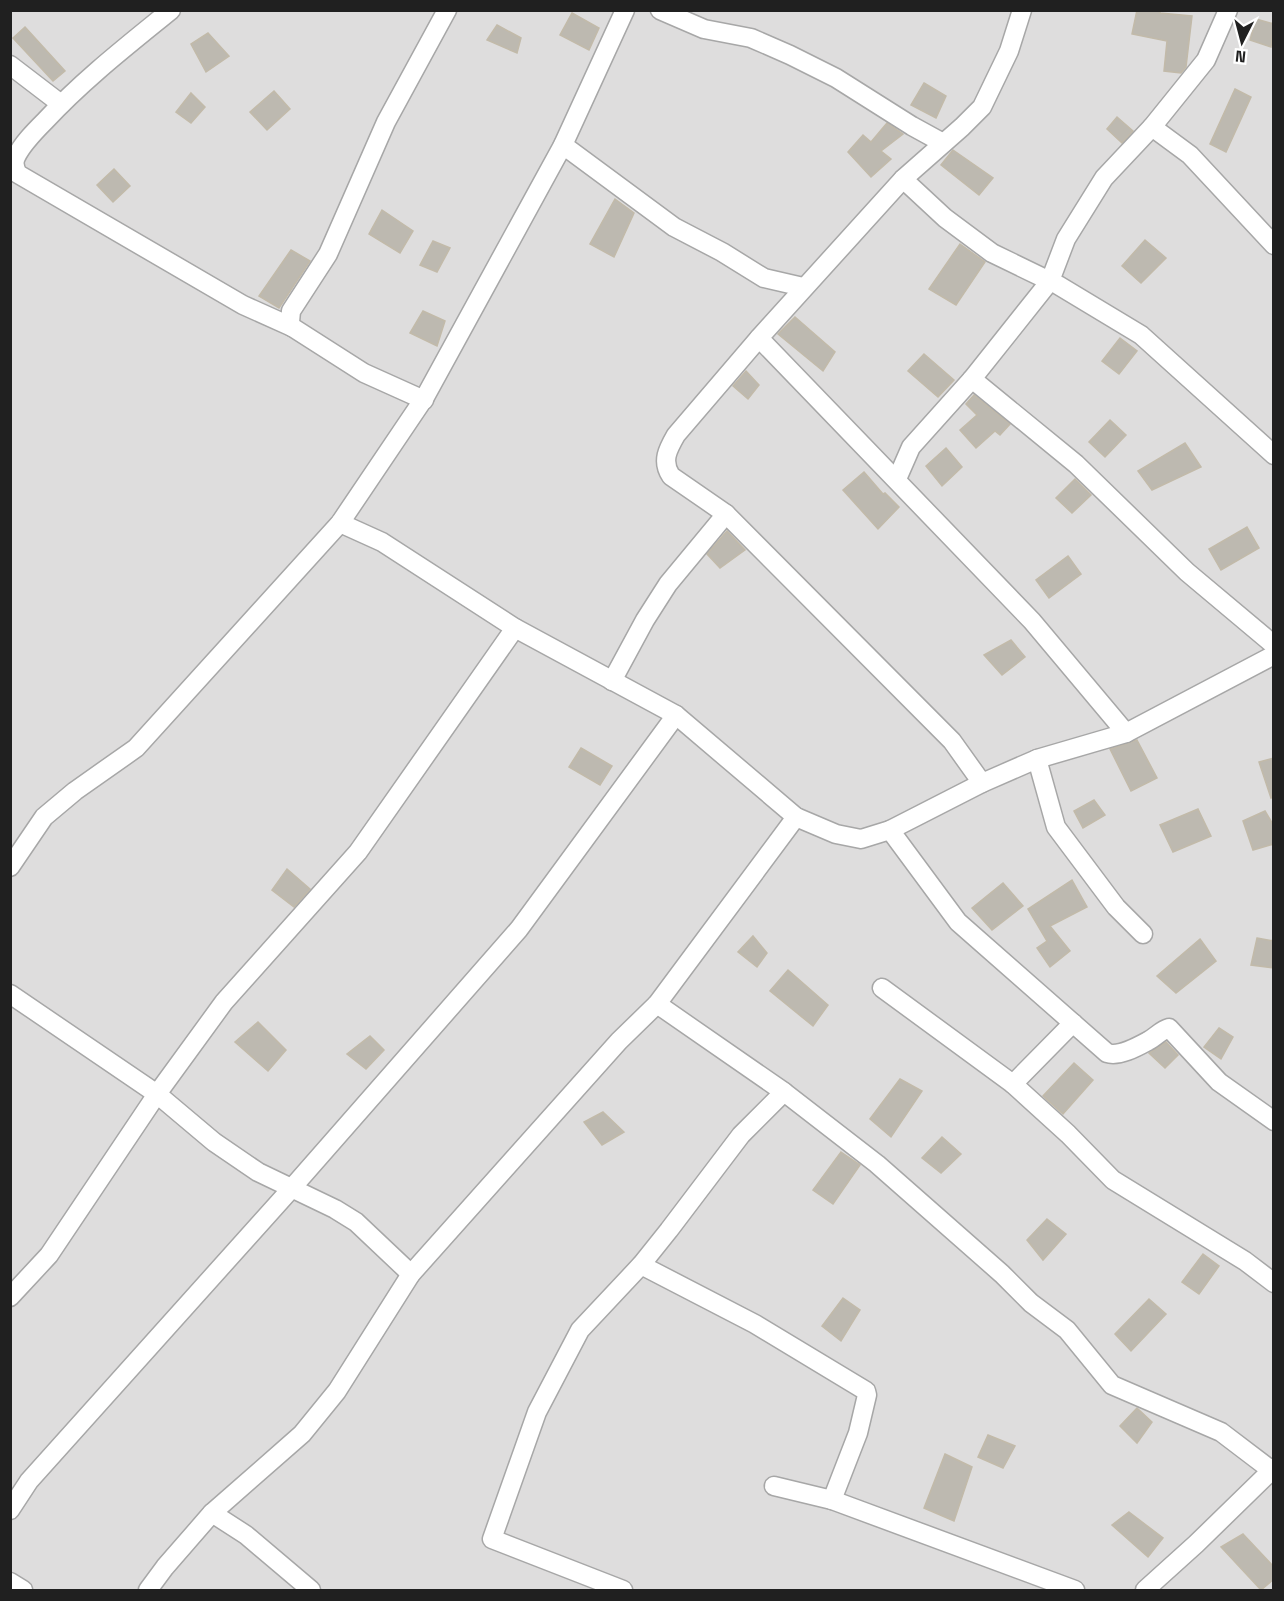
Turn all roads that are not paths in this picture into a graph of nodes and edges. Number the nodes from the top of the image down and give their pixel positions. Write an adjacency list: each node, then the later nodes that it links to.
1 (171, 10): 8 (street)
2 (447, 10): 16 (street)
3 (625, 10): 11 (street)
4 (660, 10): 10 (street)
5 (1022, 10): 10 (street)
6 (1228, 10): 9 (street)
7 (10, 65): 8 (street)
8 (61, 104): 16 (street)
9 (1152, 127): 13 (street); 14 (street)
10 (943, 142): 12 (street)
11 (563, 145): 15 (street); 19 (street)
12 (903, 179): 14 (street); 15 (street)
13 (1274, 245)
14 (1050, 281): 18 (street); 20 (street)
15 (803, 287): 17 (street)
16 (292, 327): 19 (street)
17 (759, 338): 21 (street); 22 (street)
18 (972, 379): 21 (street); 25 (street)
19 (424, 400): 23 (street)
20 (1274, 455)
21 (897, 479): 29 (street)
22 (726, 514): 27 (street); 31 (street)
23 (340, 523): 24 (street); 34 (street)
24 (515, 628): 27 (street); 42 (street)
25 (1274, 645)
26 (1274, 655): 29 (street)
27 (612, 681): 28 (street)
28 (676, 715): 32 (street); 44 (street)
29 (1126, 733): 30 (street)
30 (1038, 759): 31 (street); 35 (street)
31 (982, 783): 33 (street)
32 (796, 817): 33 (street); 38 (street)
33 (890, 830): 39 (street)
34 (10, 867)
35 (1143, 934)
36 (882, 988): 40 (street)
37 (10, 994): 42 (street)
38 (657, 1004): 41 (street); 46 (street)
39 (1073, 1023): 40 (street); 43 (street)
40 (1013, 1084): 47 (street)
41 (784, 1092): 45 (street); 49 (street)
42 (157, 1094): 44 (street); 48 (street)
43 (1274, 1121)
44 (291, 1189): 46 (street); 52 (street)
45 (641, 1265): 51 (street); 58 (street)
46 (411, 1274): 53 (street)
47 (1274, 1283)
48 (10, 1297)
49 (1272, 1469): 60 (street)
50 (774, 1486): 51 (street)
51 (832, 1500): 59 (street)
52 (10, 1510)
53 (212, 1513): 56 (street); 57 (street)
54 (10, 1582): 55 (street)
55 (23, 1590)
56 (148, 1590)
57 (311, 1590)
58 (623, 1590)
59 (1075, 1590)
60 (1145, 1590)

